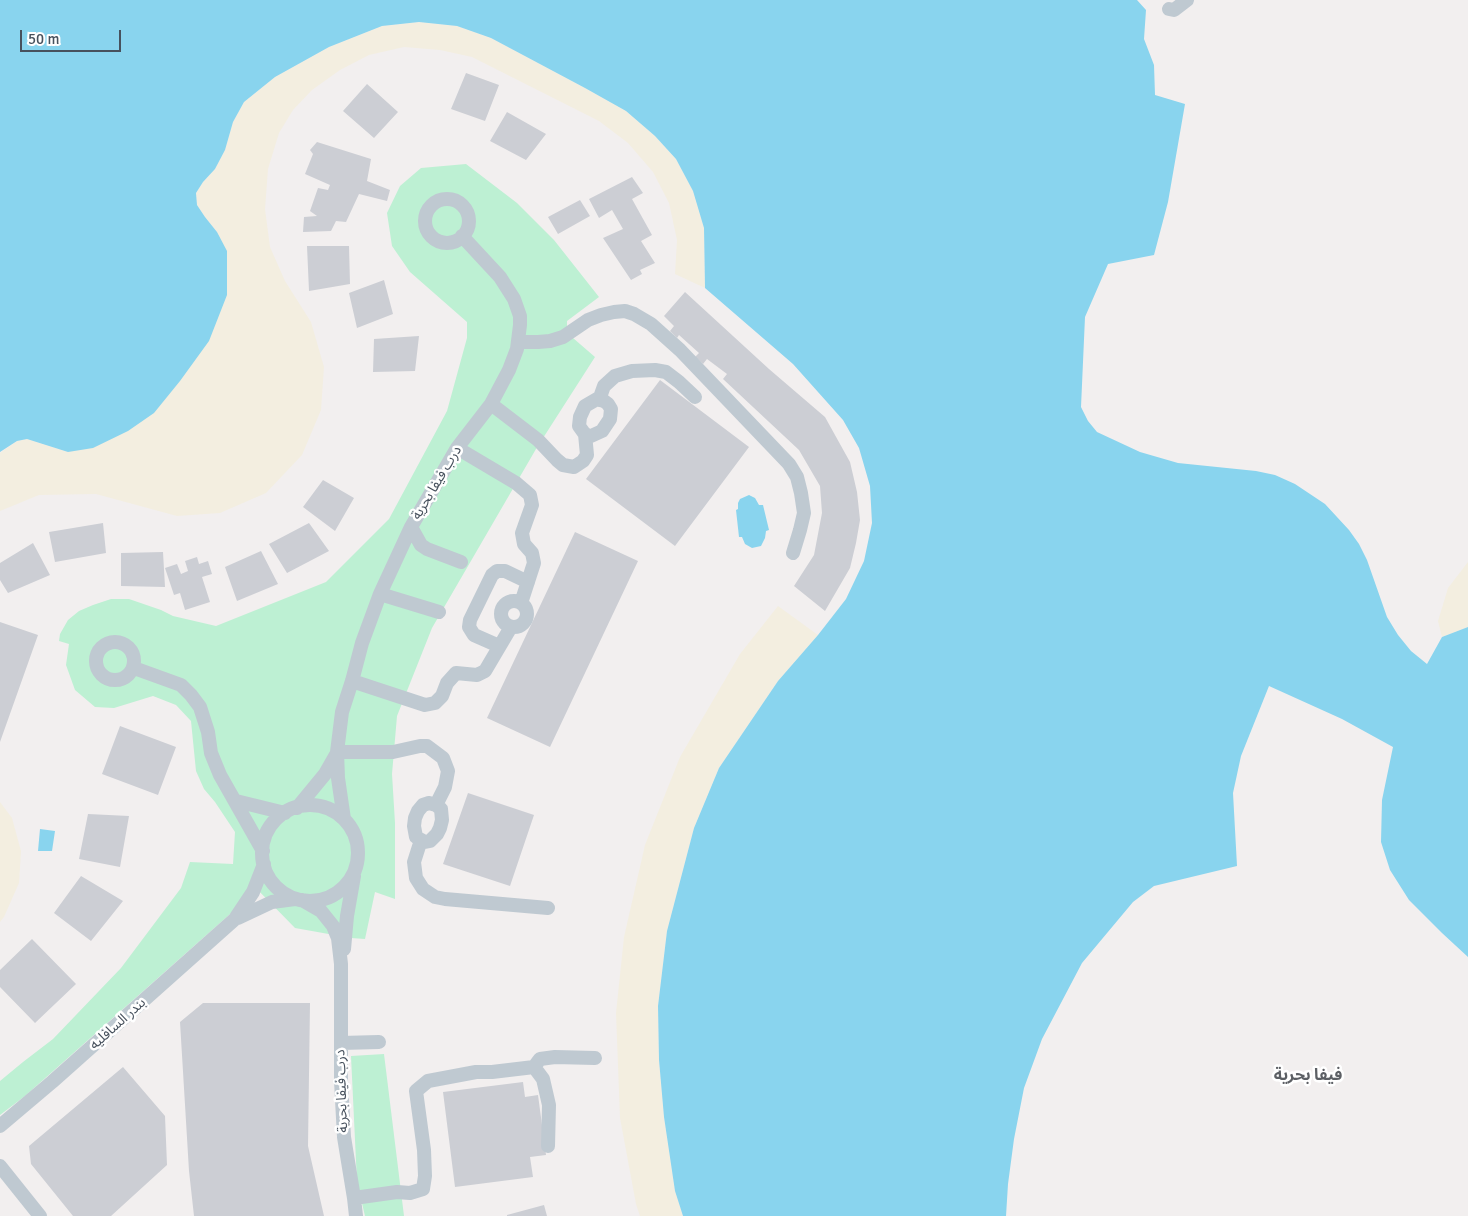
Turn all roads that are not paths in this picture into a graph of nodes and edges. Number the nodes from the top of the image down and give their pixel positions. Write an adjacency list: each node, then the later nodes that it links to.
1 (1187, 0): 2 (street)
2 (1169, 9)
3 (462, 236): 4 (street, درب فيفا بحرية)
4 (518, 342): 7 (street, درب فيفا بحرية); 11 (street)
5 (695, 397): 6 (street)
6 (599, 400): 8 (street); 8 (street)
7 (491, 404): 8 (street); 9 (street, درب فيفا بحرية)
8 (586, 434)
9 (457, 448): 10 (street, درب فيفا بحرية); 13 (street)
10 (411, 527): 12 (street); 14 (street, درب فيفا بحرية)
11 (793, 553)
12 (461, 562)
13 (528, 582): 15 (street); 18 (street)
14 (380, 594): 16 (street); 20 (street, درب فيفا بحرية)
15 (521, 603): 17 (street); 17 (street)
16 (439, 612)
17 (511, 627): 18 (street)
18 (499, 646): 20 (street)
19 (134, 668): 22 (street)
20 (352, 681): 21 (street, درب فيفا بحرية)
21 (337, 752): 23 (street); 24 (street, درب فيفا بحرية); 25 (street, درب فيفا بحرية)
22 (236, 801): 24 (street); 27 (street)
23 (436, 805): 26 (street); 26 (street)
24 (291, 810): 25 (street); 27 (street)
25 (344, 819): 28 (street)
26 (421, 840): 30 (street)
27 (263, 857): 29 (street); 31 (street, بندر السافليه)
28 (355, 870): 29 (street); 32 (street, درب فيفا بحرية)
29 (299, 900): 31 (street, بندر السافليه); 32 (street, درب فيفا بحرية)
30 (548, 908)
31 (235, 919): 37 (street, بندر السافليه)
32 (341, 964): 34 (street, درب فيفا بحرية)
33 (379, 1042): 34 (street)
34 (341, 1043): 40 (street, درب فيفا بحرية)
35 (595, 1058): 36 (street)
36 (534, 1067): 38 (street); 40 (street)
37 (0, 1126)
38 (548, 1146)
39 (0, 1166): 41 (street)
40 (354, 1198): 42 (street, درب فيفا بحرية)
41 (40, 1216)
42 (356, 1216)

